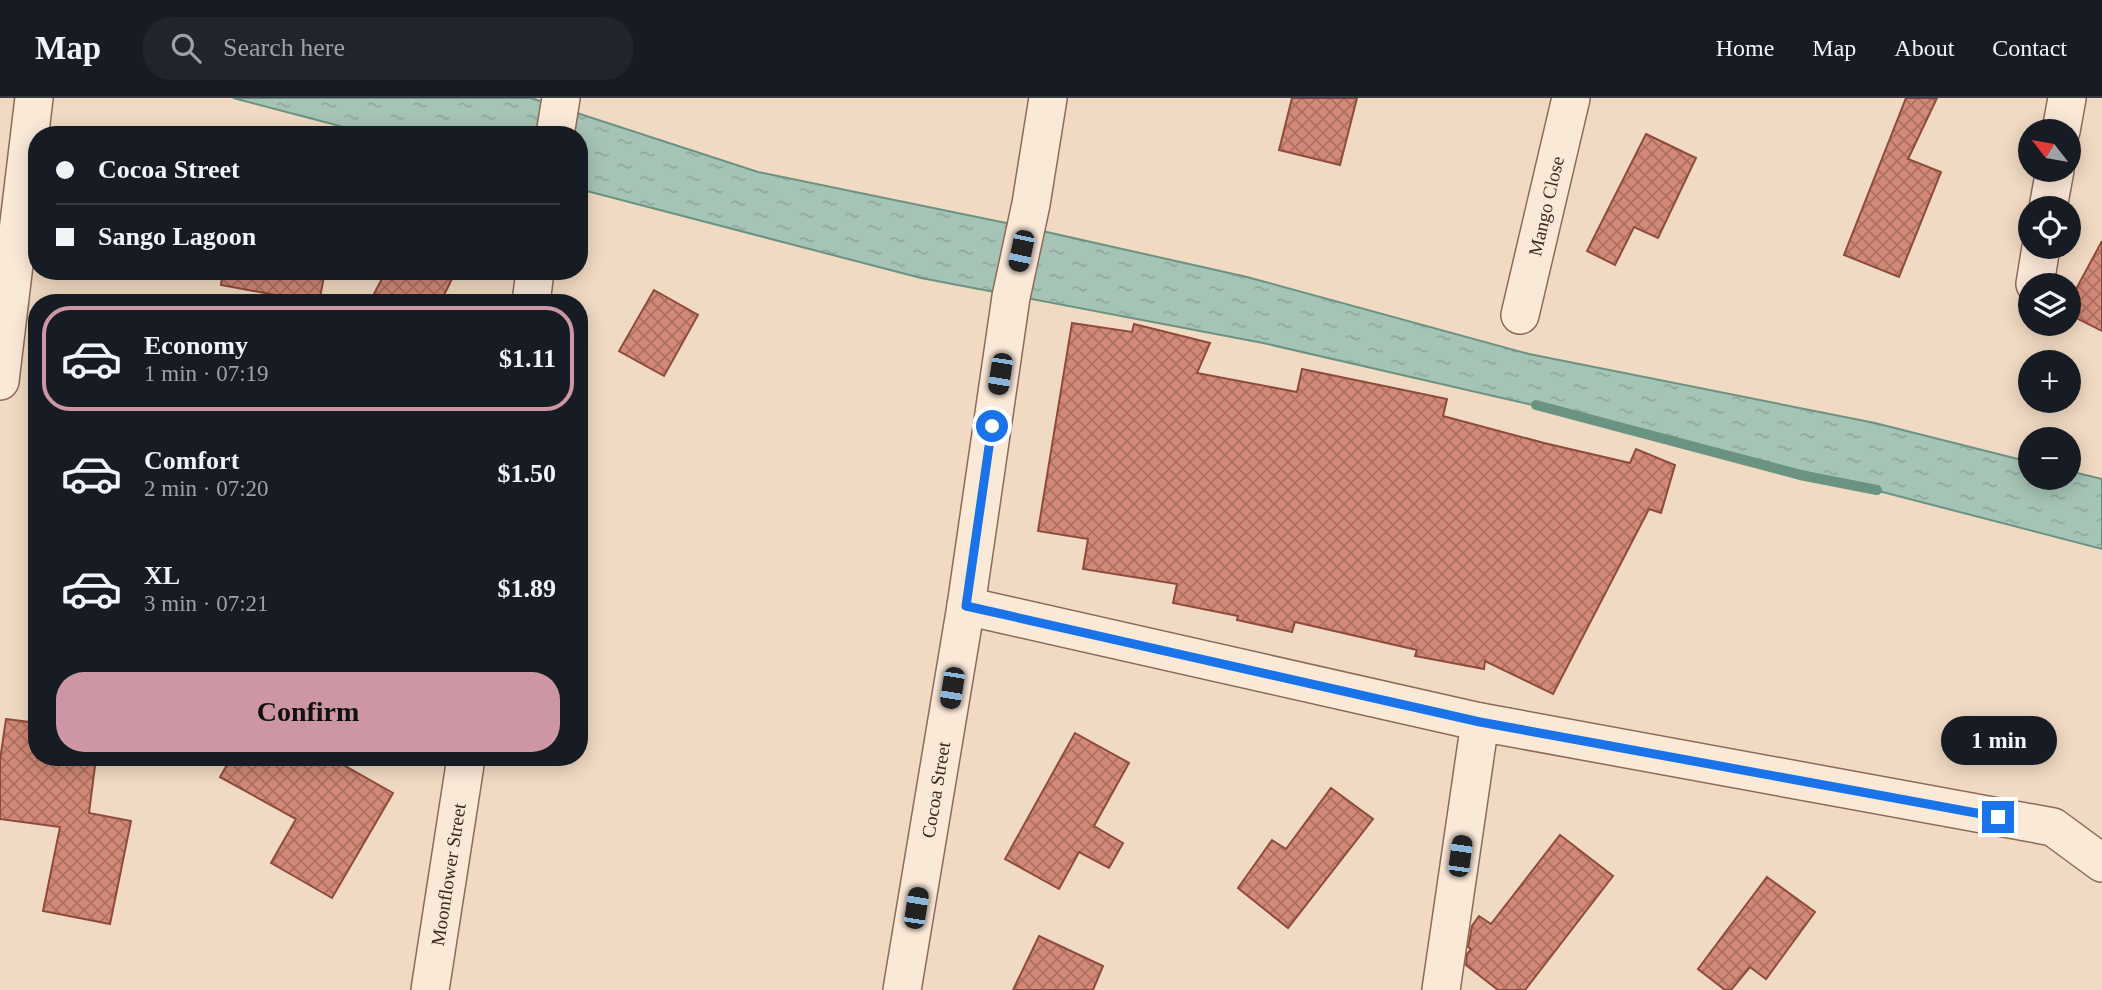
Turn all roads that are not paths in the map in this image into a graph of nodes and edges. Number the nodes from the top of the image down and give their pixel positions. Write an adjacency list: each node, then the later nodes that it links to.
1 (561, 98): 6 (street)
2 (1048, 98): 10 (street, Cocoa Street)
3 (1571, 98): 8 (street, Mango Close)
4 (2067, 98): 5 (street)
5 (2064, 119)
6 (556, 126)
7 (28, 148): 9 (street)
8 (1520, 316)
9 (0, 381)
10 (966, 606): 11 (street); 15 (street, Cocoa Street)
11 (1480, 722): 13 (street); 16 (street)
12 (465, 766): 14 (street, Moonflower Street)
13 (2102, 863)
14 (430, 990)
15 (902, 990)
16 (1441, 990)

